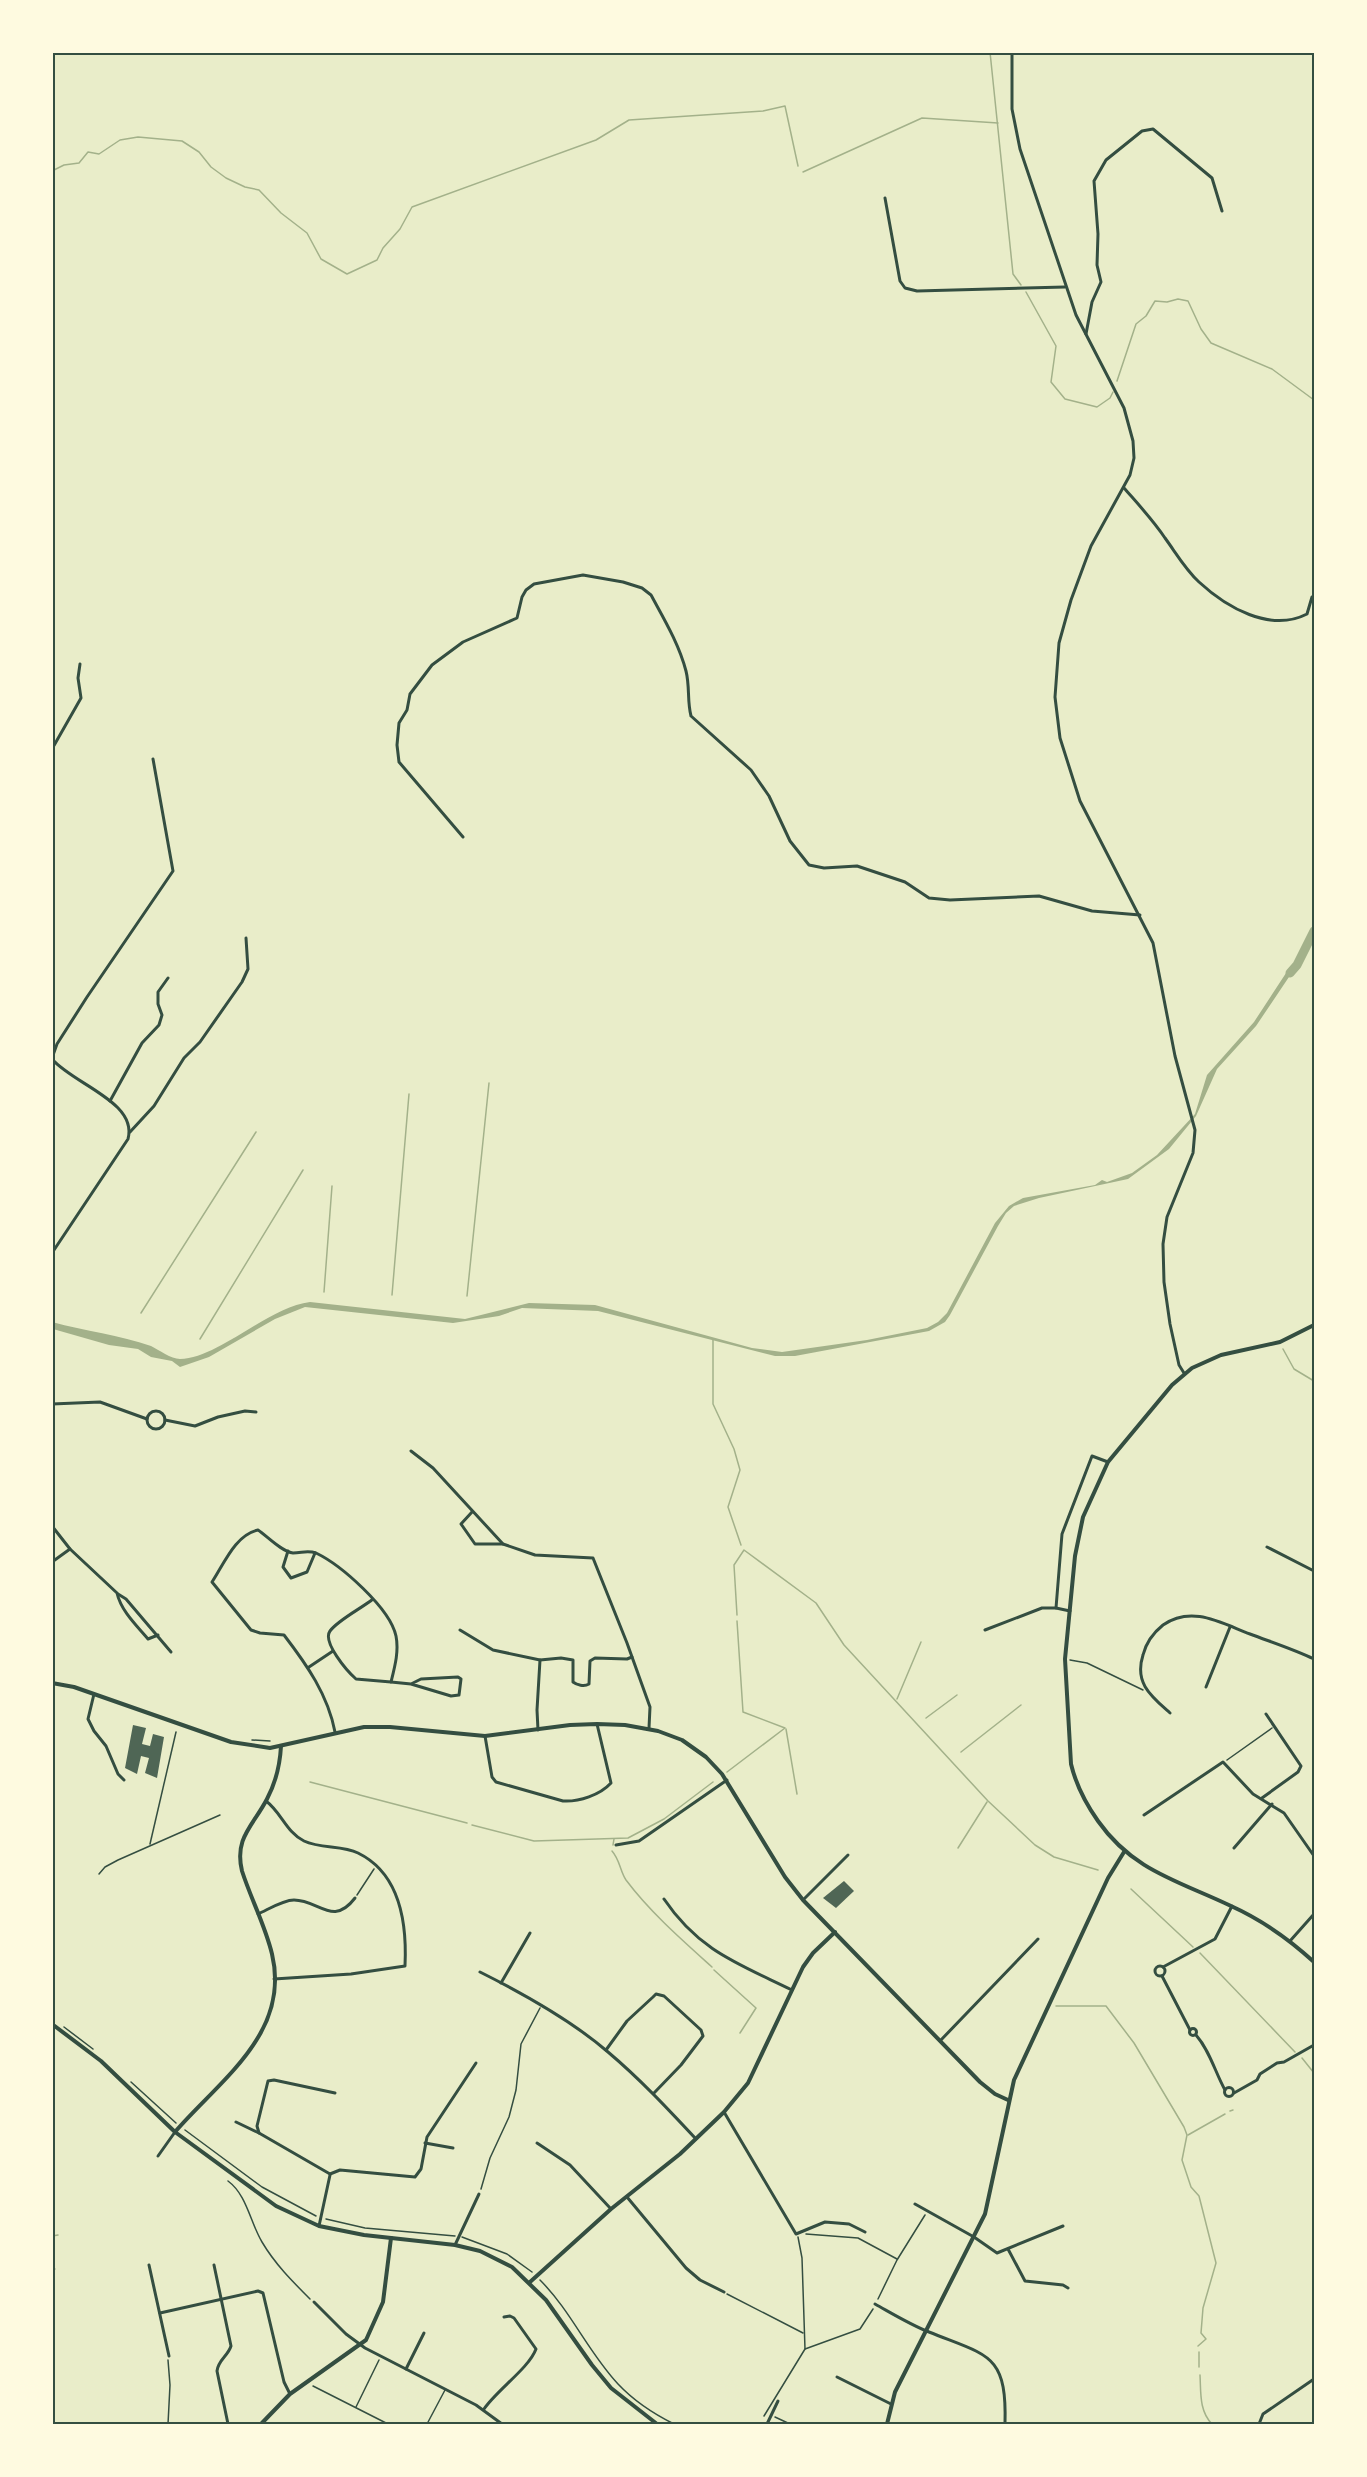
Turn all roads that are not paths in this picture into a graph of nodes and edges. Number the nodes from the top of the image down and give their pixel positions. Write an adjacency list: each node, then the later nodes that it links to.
1 (1012, 52): 4 (street)
2 (885, 198): 4 (street)
3 (1222, 211): 5 (street)
4 (1065, 287): 5 (street)
5 (1086, 336): 6 (street)
6 (1124, 488): 7 (street); 12 (street)
7 (1312, 597)
8 (80, 664): 9 (street)
9 (52, 749)
10 (153, 759): 15 (street)
11 (463, 837): 12 (street)
12 (1140, 915): 20 (street)
13 (246, 938): 17 (street)
14 (168, 978): 16 (street)
15 (52, 1059): 16 (street)
16 (110, 1101): 17 (street)
17 (130, 1132): 18 (street)
18 (52, 1253)
19 (1314, 1325): 20 (street)
20 (1184, 1373): 26 (street)
21 (52, 1404): 23 (street)
22 (256, 1412): 24 (street)
23 (147, 1419): 24 (street); 24 (street)
24 (165, 1420)
25 (411, 1451): 27 (street)
26 (1108, 1462): 38 (street); 39 (street)
27 (471, 1512): 29 (street); 29 (street)
28 (52, 1526): 31 (street)
29 (503, 1544): 46 (street)
30 (1267, 1547): 35 (street)
31 (70, 1549): 34 (street); 36 (street)
32 (288, 1551): 33 (street); 33 (street); 49 (street)
33 (315, 1553): 37 (street)
34 (52, 1562)
35 (1314, 1571)
36 (117, 1593): 43 (street); 43 (street)
37 (373, 1599): 44 (street); 50 (street)
38 (1056, 1608): 39 (street); 42 (street)
39 (1070, 1611): 71 (street)
40 (1230, 1627): 47 (street); 53 (street); 55 (street)
41 (460, 1630): 48 (street)
42 (984, 1630)
43 (158, 1635): 45 (street)
44 (333, 1651): 49 (street); 50 (street)
45 (171, 1652)
46 (633, 1657): 48 (street); 58 (street)
47 (1314, 1659)
48 (540, 1660): 59 (street)
49 (309, 1667): 60 (street)
50 (391, 1682): 52 (street)
51 (52, 1683): 54 (street)
52 (411, 1684): 52 (street)
53 (1206, 1687)
54 (94, 1695): 62 (street); 63 (street)
55 (1170, 1713)
56 (1266, 1714): 65 (street)
57 (597, 1724): 58 (street); 59 (street); 61 (street)
58 (649, 1728): 64 (street)
59 (538, 1730): 61 (street)
60 (335, 1732): 61 (street); 62 (street)
61 (485, 1736)
62 (279, 1746): 66 (street)
63 (124, 1780)
64 (727, 1780): 69 (street); 76 (street)
65 (1261, 1799): 67 (street); 68 (street)
66 (266, 1801): 78 (street); 88 (street)
67 (1272, 1804): 70 (street); 73 (street)
68 (1144, 1815)
69 (616, 1845)
70 (1234, 1848)
71 (1124, 1852): 77 (street); 100 (street)
72 (848, 1855): 76 (street)
73 (1314, 1856)
74 (355, 1898): 78 (street)
75 (664, 1899): 90 (street)
76 (804, 1900): 80 (street)
77 (1232, 1906): 83 (street); 85 (street)
78 (258, 1914): 88 (street)
79 (1314, 1914): 83 (street)
80 (835, 1932): 90 (street); 92 (street)
81 (530, 1933): 89 (street)
82 (1038, 1939): 92 (street)
83 (1290, 1941): 84 (street)
84 (1314, 1962)
85 (1163, 1967): 87 (street); 87 (street)
86 (480, 1972): 89 (street)
87 (1162, 1976): 96 (street)
88 (274, 1979): 103 (street)
89 (501, 1983): 94 (street)
90 (792, 1990): 101 (street)
91 (52, 2024): 103 (street)
92 (939, 2041): 100 (street)
93 (1314, 2045): 99 (street)
94 (606, 2050): 98 (street); 98 (street)
95 (476, 2063): 106 (street)
96 (1225, 2090): 99 (street); 99 (street)
97 (335, 2092): 104 (street)
98 (654, 2093): 105 (street)
99 (1234, 2093)
100 (1008, 2100): 118 (street)
101 (724, 2112): 105 (street); 117 (street)
102 (236, 2122): 104 (street)
103 (175, 2132): 109 (street); 115 (street)
104 (259, 2133): 110 (street)
105 (696, 2139): 112 (street)
106 (425, 2143): 108 (street); 110 (street)
107 (537, 2143): 114 (street)
108 (453, 2148)
109 (158, 2156)
110 (330, 2174): 115 (street)
111 (479, 2194): 120 (street)
112 (627, 2197): 114 (street); 126 (street)
113 (915, 2204): 118 (street)
114 (611, 2209): 124 (street)
115 (319, 2226): 119 (street)
116 (1063, 2226): 121 (street)
117 (865, 2232)
118 (974, 2237): 121 (street); 132 (street)
119 (390, 2238): 120 (street); 134 (street)
120 (456, 2245): 124 (street)
121 (1008, 2249): 125 (street)
122 (149, 2265): 130 (street)
123 (214, 2265): 127 (street)
124 (530, 2282): 148 (street)
125 (1068, 2288)
126 (724, 2292)
127 (221, 2300): 130 (street); 140 (street); 144 (street)
128 (314, 2302): 134 (street)
129 (875, 2304): 132 (street)
130 (160, 2313): 135 (street)
131 (504, 2317): 143 (street)
132 (926, 2331): 142 (street); 151 (street)
133 (424, 2333): 136 (street)
134 (359, 2344): 136 (street); 140 (street)
135 (168, 2357)
136 (406, 2369): 139 (street)
137 (837, 2377): 142 (street)
138 (1314, 2379): 152 (street)
139 (446, 2389): 143 (street); 146 (lane)
140 (290, 2394): 145 (street)
141 (778, 2402): 149 (street)
142 (891, 2404): 150 (street)
143 (484, 2409): 147 (street)
144 (228, 2424)
145 (261, 2424)
146 (427, 2424)
147 (502, 2424)
148 (657, 2424)
149 (767, 2424)
150 (887, 2424)
151 (1005, 2424)
152 (1259, 2424)

